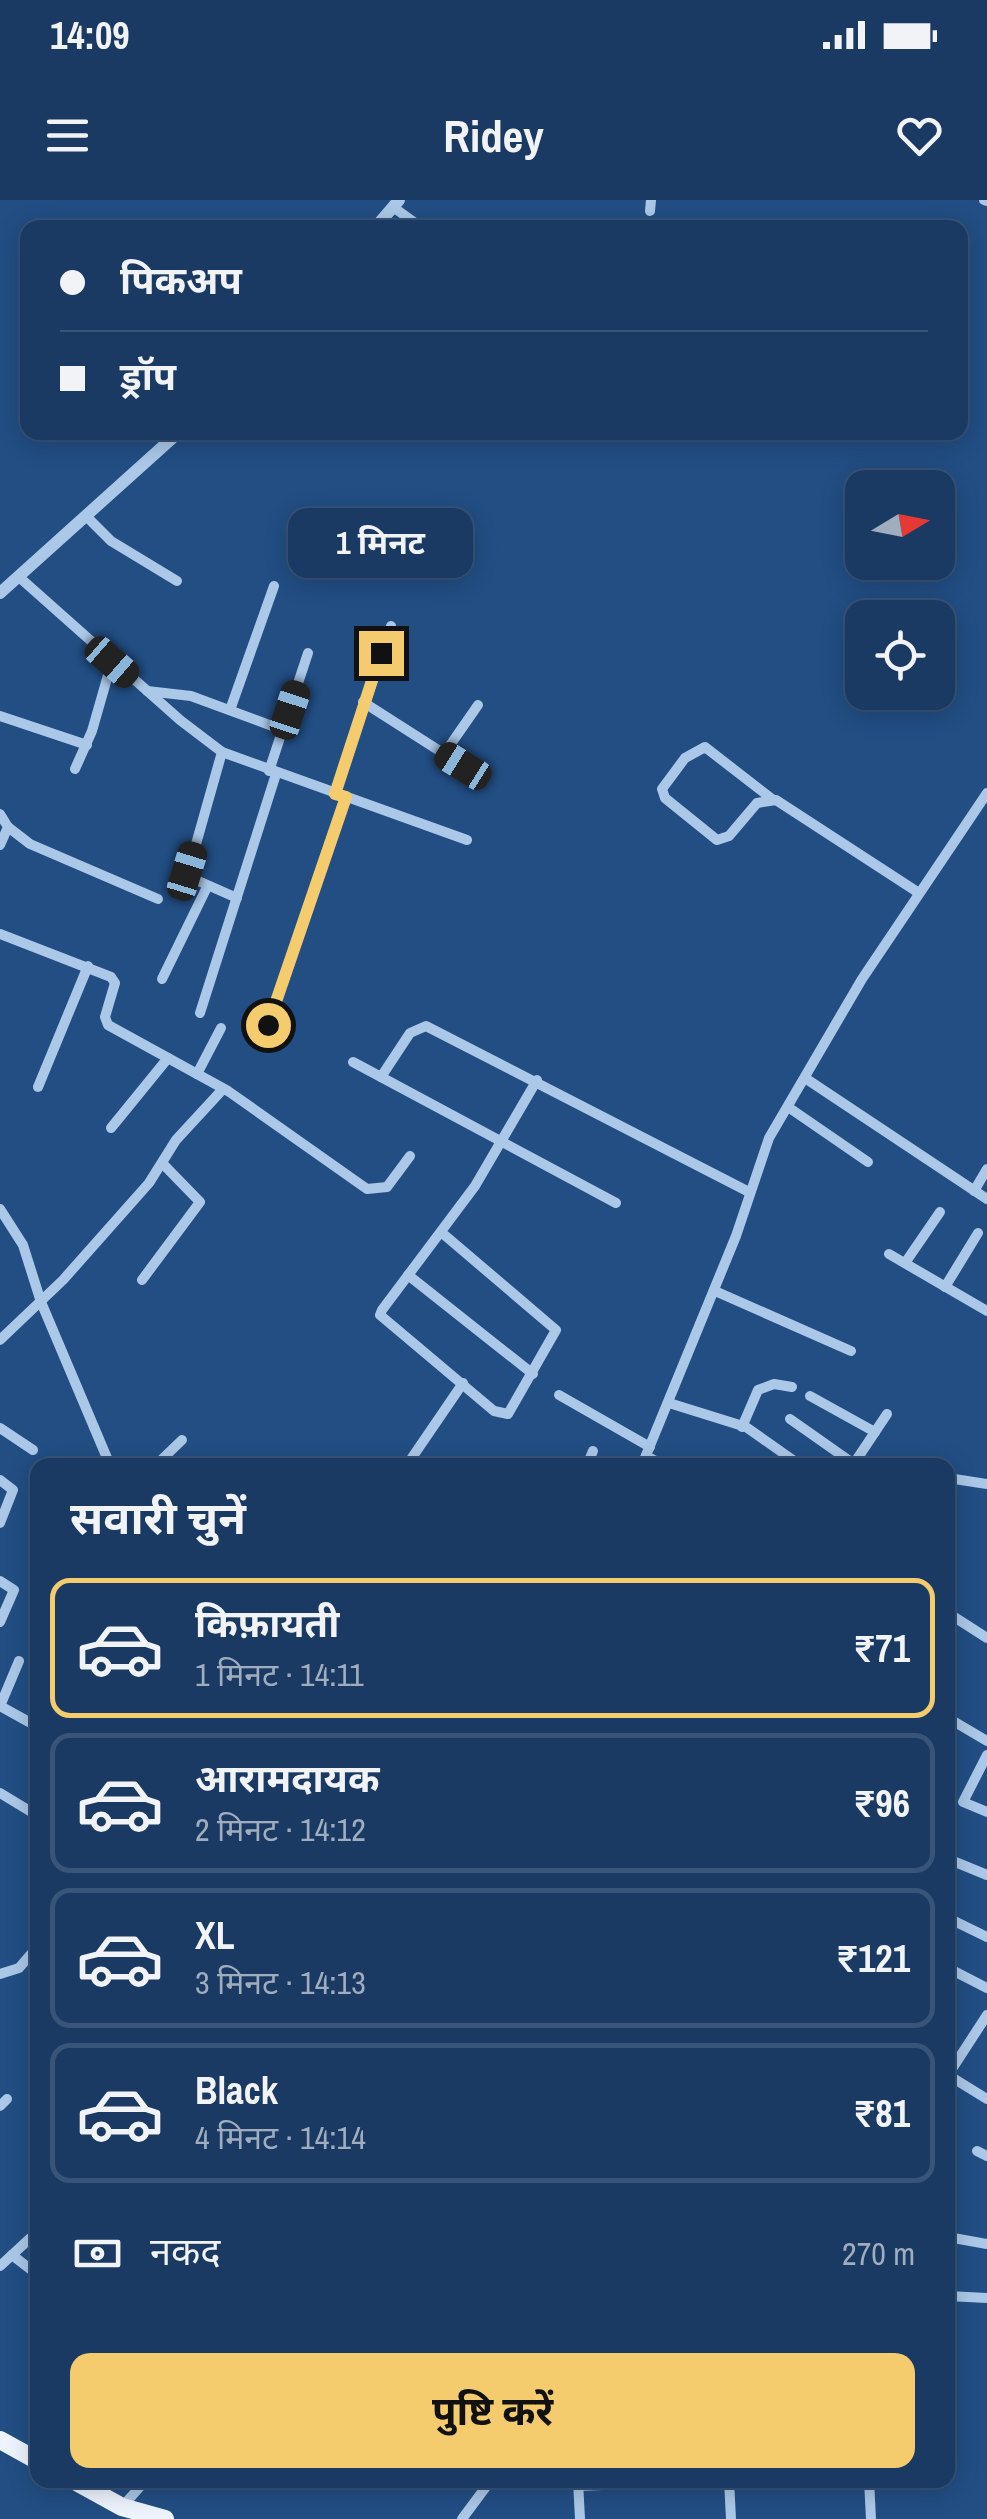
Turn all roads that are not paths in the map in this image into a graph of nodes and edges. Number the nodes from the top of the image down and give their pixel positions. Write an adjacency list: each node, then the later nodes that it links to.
1 (169, 440): 2 (street)
2 (87, 516): 3 (street); 4 (street)
3 (19, 576): 6 (street); 9 (street)
4 (177, 580)
5 (274, 586): 13 (street)
6 (0, 593)
7 (391, 626): 11 (street)
8 (308, 653): 15 (street)
9 (112, 662): 10 (street); 16 (street)
10 (146, 691): 13 (street); 17 (street)
11 (363, 702): 18 (street); 23 (street)
12 (478, 705): 18 (street)
13 (230, 710): 15 (street)
14 (0, 716): 16 (street)
15 (283, 730): 20 (street)
16 (87, 745): 19 (street)
17 (222, 752): 20 (street); 29 (street)
18 (444, 754): 21 (street)
19 (74, 770)
20 (273, 772): 23 (street); 31 (street)
21 (482, 778)
22 (987, 793): 30 (street)
23 (341, 795): 27 (street); 37 (street)
24 (772, 799): 24 (street); 30 (street)
25 (0, 814): 26 (street)
26 (8, 826): 28 (street); 32 (street)
27 (466, 840)
28 (0, 845)
29 (207, 887): 31 (street); 35 (street)
30 (919, 894): 43 (street)
31 (237, 898): 36 (street)
32 (158, 899)
33 (0, 934): 34 (street)
34 (88, 966): 39 (street); 45 (street)
35 (162, 978)
36 (200, 1013)
37 (268, 1025)
38 (222, 1028): 41 (street)
39 (168, 1058): 41 (street); 48 (street)
40 (353, 1062): 42 (street)
41 (197, 1074): 46 (street)
42 (381, 1077): 44 (street); 49 (street)
43 (804, 1078): 47 (street); 54 (street)
44 (537, 1080): 49 (street); 55 (street)
45 (38, 1087)
46 (223, 1089): 50 (street); 52 (street)
47 (788, 1107): 51 (street); 55 (street)
48 (111, 1128)
49 (503, 1140): 57 (street); 60 (street)
50 (410, 1156)
51 (868, 1162)
52 (164, 1165): 65 (street); 68 (street)
53 (987, 1170): 54 (street)
54 (974, 1191): 56 (street)
55 (750, 1192): 67 (street)
56 (987, 1199)
57 (616, 1203)
58 (0, 1209): 68 (street)
59 (940, 1212): 63 (street)
60 (441, 1232): 64 (street); 74 (street)
61 (978, 1233): 66 (street)
62 (889, 1254): 63 (street)
63 (905, 1264): 66 (street)
64 (408, 1275): 74 (street); 75 (street)
65 (142, 1280)
66 (945, 1287): 69 (street)
67 (715, 1290): 73 (street); 79 (street)
68 (41, 1302): 71 (street); 89 (street)
69 (987, 1311)
70 (0, 1323): 71 (street)
71 (11, 1330): 72 (street)
72 (0, 1340)
73 (852, 1351)
74 (533, 1374): 75 (street)
75 (463, 1383): 91 (street)
76 (792, 1387): 82 (street)
77 (560, 1395): 88 (street)
78 (810, 1396): 84 (street)
79 (669, 1403): 82 (street); 88 (street)
80 (887, 1414): 84 (street)
81 (790, 1420): 94 (street)
82 (742, 1427): 93 (street)
83 (0, 1428): 86 (street)
84 (875, 1432): 95 (street)
85 (182, 1440): 90 (street)
86 (33, 1450)
87 (593, 1451): 92 (street)
88 (646, 1456)
89 (107, 1458)
90 (163, 1458)
91 (412, 1458)
92 (590, 1458)
93 (789, 1458)
94 (844, 1458)
95 (858, 1458)
96 (955, 1479): 98 (street)
97 (0, 1480): 99 (street)
98 (987, 1484)
99 (0, 1523)
100 (0, 1581): 102 (street)
101 (955, 1617): 103 (street)
102 (0, 1622)
103 (987, 1638)
104 (19, 1661): 105 (street)
105 (0, 1706): 107 (street)
106 (955, 1722): 108 (street)
107 (30, 1723)
108 (987, 1741)
109 (987, 1755): 112 (street)
110 (0, 1793): 113 (street)
111 (955, 1805): 112 (street)
112 (964, 1805): 114 (street)
113 (30, 1811)
114 (987, 1812)
115 (955, 1862): 116 (street)
116 (987, 1875)
117 (955, 1921): 118 (street)
118 (987, 1937)
119 (30, 1955): 121 (street)
120 (955, 1972): 122 (street)
121 (0, 1974)
122 (987, 1988)
123 (987, 2015): 124 (street)
124 (983, 2030): 125 (street)
125 (955, 2066)
126 (955, 2079): 127 (street)
127 (987, 2099)
128 (30, 2238): 131 (street)
129 (955, 2238): 130 (street)
130 (987, 2244)
131 (4, 2260): 132 (street)
132 (30, 2272)
133 (955, 2296): 134 (street)
134 (987, 2298)
135 (0, 2440): 136 (main road)
136 (30, 2457)
137 (87, 2488): 143 (main road)
138 (139, 2488): 143 (street)
139 (485, 2488): 145 (street)
140 (578, 2488): 146 (street)
141 (728, 2488): 147 (street)
142 (869, 2488): 148 (street)
143 (122, 2507): 144 (main road)
144 (165, 2519)
145 (462, 2519)
146 (580, 2519)
147 (731, 2519)
148 (870, 2519)

